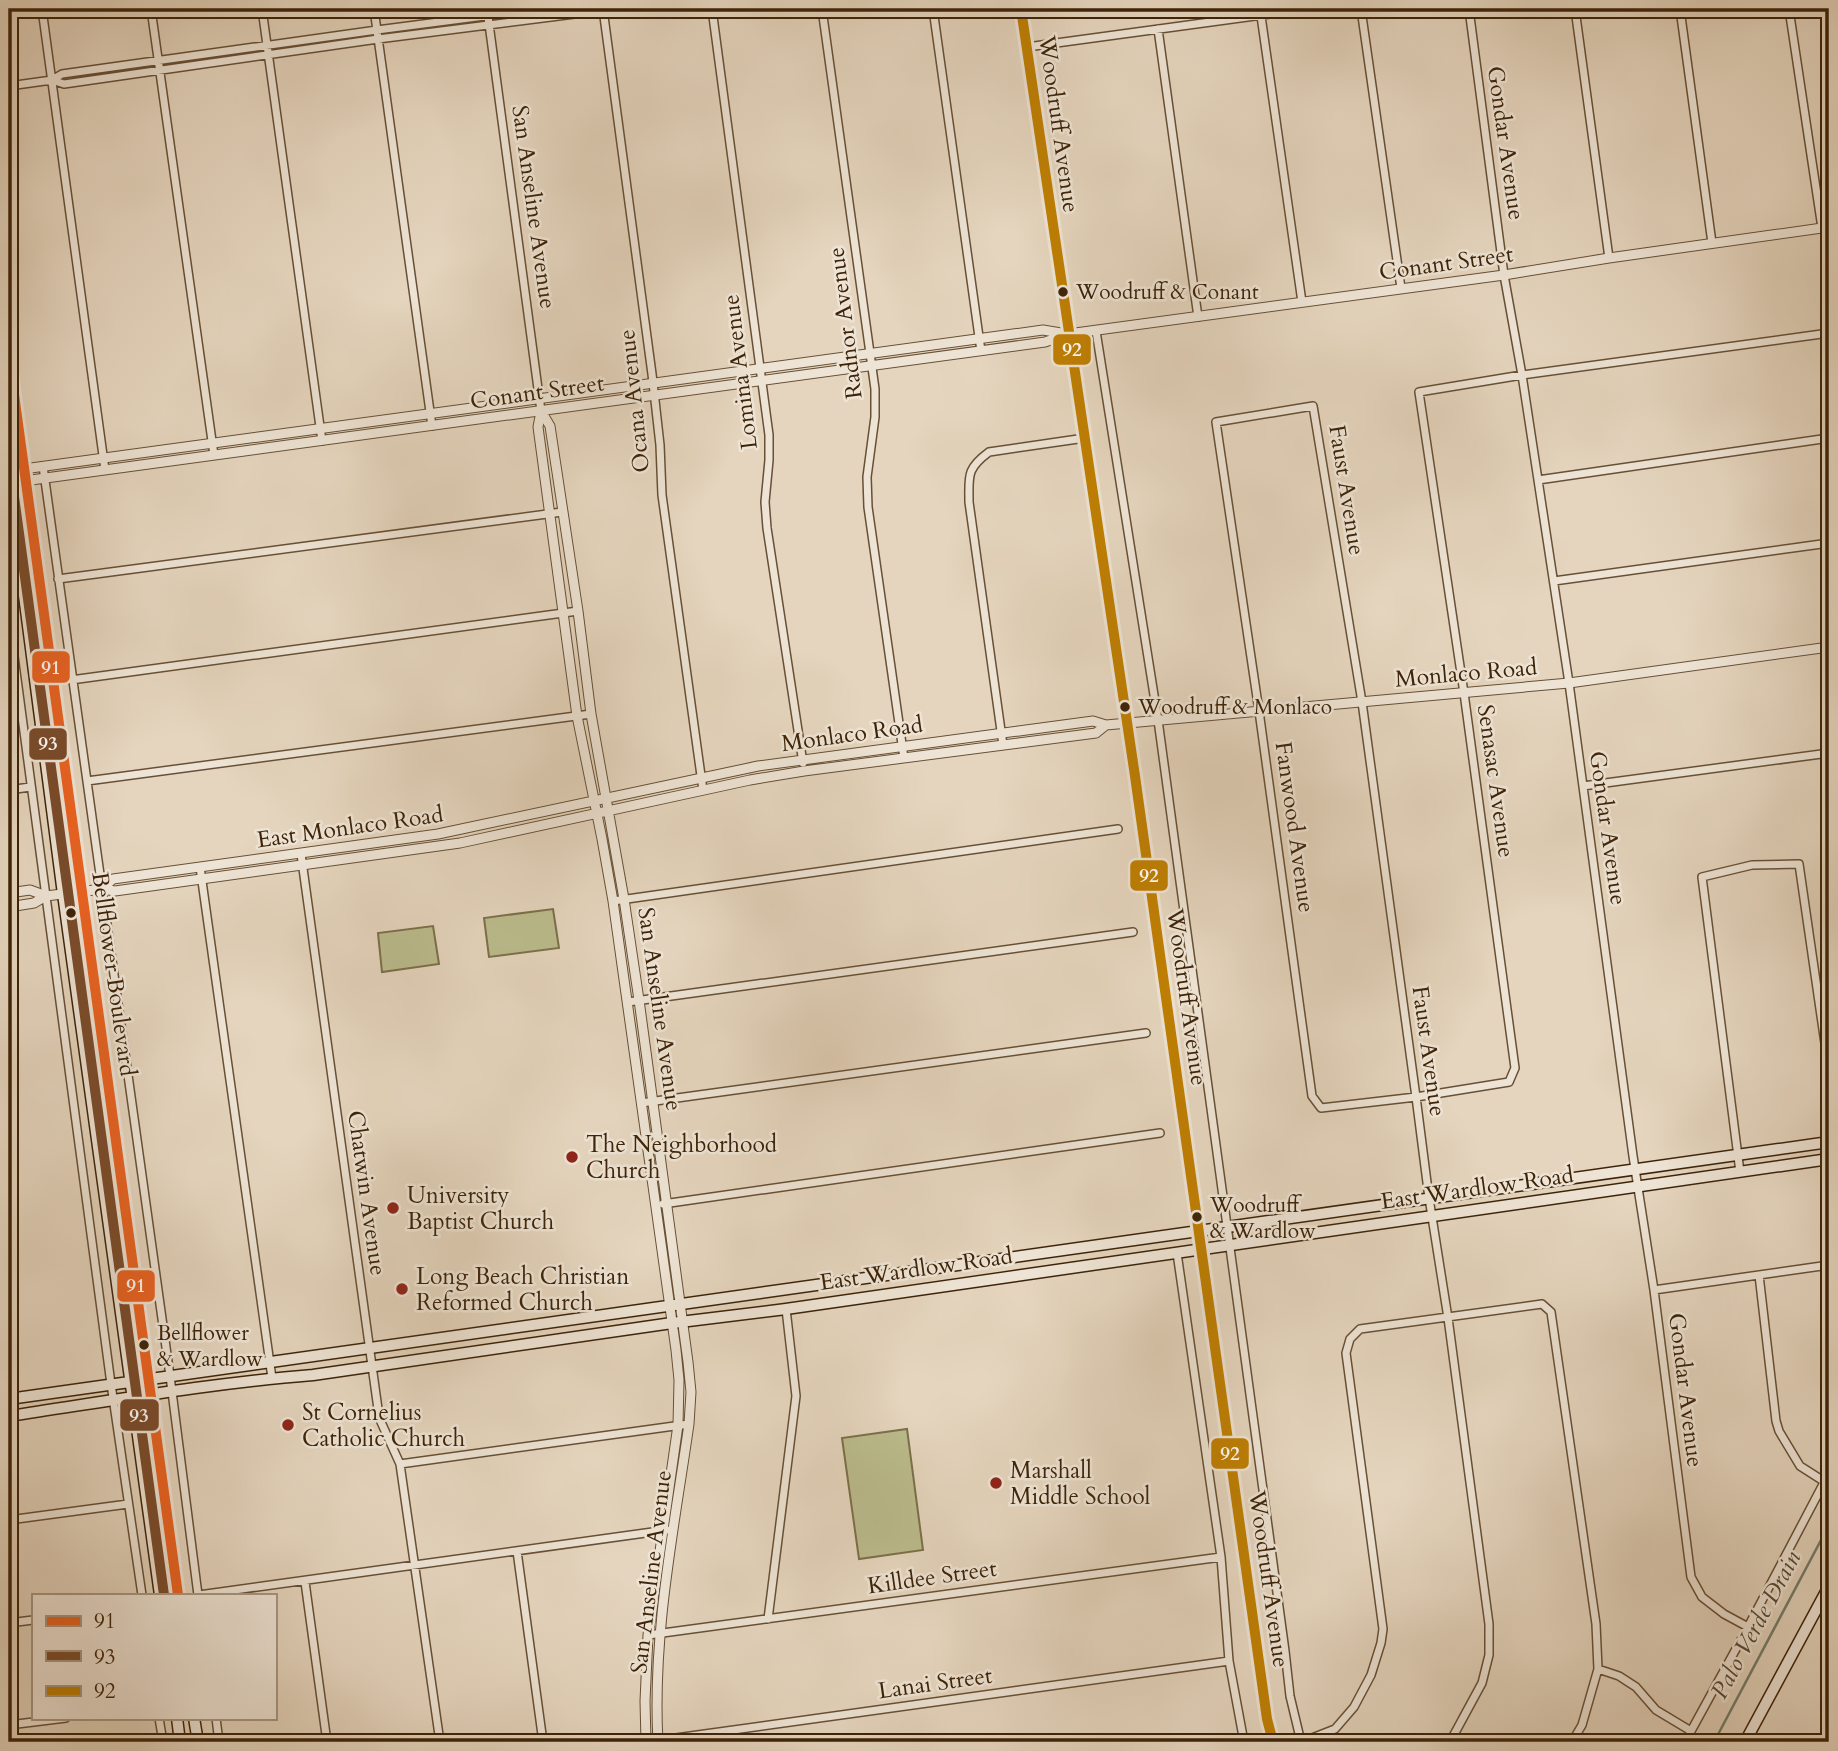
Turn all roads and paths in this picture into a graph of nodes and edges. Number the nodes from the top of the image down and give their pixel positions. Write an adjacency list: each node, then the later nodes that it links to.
1 (42, 9): 29 (street)
2 (151, 9): 27 (street)
3 (262, 9): 24 (street)
4 (374, 9): 22 (street)
5 (539, 9): 18 (street)
6 (614, 9): 17 (street)
7 (712, 9): 46 (street, Lomina Avenue)
8 (822, 9): 43 (street, Radnor Avenue)
9 (933, 9): 41 (street)
10 (1021, 9): 25 (main road, Woodruff Avenue)
11 (1306, 9): 19 (street)
12 (1361, 9): 35 (street)
13 (1469, 9): 34 (street, Gondar Avenue)
14 (1575, 9): 33 (street)
15 (1680, 9): 32 (street)
16 (1789, 9): 31 (street)
17 (603, 10): 20 (street); 49 (street, Ocana Avenue)
18 (488, 12): 20 (street, San Anseline Avenue); 22 (street)
19 (1261, 16): 21 (street); 36 (street)
20 (490, 25): 23 (street); 51 (street, San Anseline Avenue)
21 (1158, 29): 25 (street); 37 (street)
22 (377, 30): 23 (street); 24 (street)
23 (378, 39): 26 (street); 53 (street)
24 (267, 46): 26 (street); 27 (street)
25 (1027, 47): 40 (main road, Woodruff Avenue)
26 (268, 55): 28 (street); 56 (street)
27 (158, 61): 28 (street); 29 (street)
28 (159, 70): 29 (street); 60 (street)
29 (52, 80): 30 (street); 62 (street)
30 (9, 86)
31 (1826, 227): 32 (street, Conant Street)
32 (1712, 243): 33 (street, Conant Street)
33 (1609, 258): 34 (street, Conant Street)
34 (1504, 275): 35 (street, Conant Street); 47 (street, Gondar Avenue)
35 (1401, 288): 36 (street, Conant Street)
36 (1302, 302): 37 (street, Conant Street)
37 (1198, 317): 38 (street, Conant Street)
38 (1096, 331): 40 (street, Conant Street); 88 (street, Woodruff Avenue)
39 (1829, 333): 47 (street)
40 (1068, 334): 41 (street, Conant Street); 42 (street, Conant Street); 57 (main road, Woodruff Avenue)
41 (979, 339): 42 (street); 43 (street, Conant Street)
42 (981, 351): 45 (street, Conant Street)
43 (870, 354): 45 (street, Radnor Avenue); 46 (street, Conant Street)
44 (9, 358): 64 (main road, Bellflower Boulevard)
45 (872, 366): 48 (street, Conant Street); 93 (street, Radnor Avenue)
46 (761, 370): 48 (street, Lomina Avenue); 49 (street, Conant Street)
47 (1522, 375): 68 (street, Gondar Avenue); 83 (street, Senasac Avenue)
48 (762, 380): 50 (street, Conant Street); 96 (street, Lomina Avenue)
49 (653, 384): 50 (street, Ocana Avenue); 51 (street, Conant Street)
50 (654, 396): 52 (street, Conant Street); 98 (street, Ocana Avenue)
51 (540, 399): 52 (street, San Anseline Avenue); 53 (street, Conant Street)
52 (541, 411): 55 (street, Conant Street); 71 (street, San Anseline Avenue); 72 (street, San Anseline Avenue)
53 (430, 414): 55 (street); 56 (street, Conant Street)
54 (1266, 414): 84 (street, Faust Avenue); 85 (street, Fanwood Avenue)
55 (432, 426): 59 (street, Conant Street)
56 (320, 429): 59 (street); 60 (street, Conant Street)
57 (1085, 438): 89 (main road, Woodruff Avenue); 91 (street)
58 (1829, 438): 68 (street)
59 (322, 441): 61 (street, Conant Street)
60 (212, 443): 61 (street); 62 (street, Conant Street)
61 (214, 456): 65 (street, Conant Street)
62 (103, 458): 63 (street, Conant Street); 65 (street)
63 (43, 466): 64 (street, Conant Street); 67 (street, Bellflower Boulevard)
64 (24, 468): 66 (street, Conant Street); 69 (main road, Bellflower Boulevard)
65 (105, 470): 67 (street, Conant Street)
66 (9, 471)
67 (44, 479): 69 (street, Conant Street); 74 (street, Bellflower Boulevard)
68 (1538, 480): 75 (street, Gondar Avenue)
69 (26, 481): 70 (street, Conant Street); 114 (main road, Bellflower Boulevard)
70 (9, 482): 116 (main road, Bellflower Boulevard)
71 (562, 512): 72 (street); 76 (street, San Anseline Avenue)
72 (550, 514): 74 (street); 77 (street, San Anseline Avenue)
73 (1829, 543): 75 (street)
74 (58, 579): 80 (street, Bellflower Boulevard)
75 (1554, 581): 81 (street, Gondar Avenue)
76 (578, 611): 77 (street); 86 (street, San Anseline Avenue)
77 (563, 614): 80 (street); 87 (street, San Anseline Avenue)
78 (9, 619): 82 (street)
79 (1829, 648): 81 (street, Monlaco Road)
80 (71, 680): 99 (street, Bellflower Boulevard)
81 (1569, 683): 83 (street, Monlaco Road); 100 (street, Gondar Avenue)
82 (13, 687): 101 (street)
83 (1464, 692): 84 (street, Monlaco Road); 126 (street, Senasac Avenue)
84 (1362, 702): 85 (street, Monlaco Road); 126 (street, Faust Avenue)
85 (1259, 711): 88 (street, Monlaco Road); 126 (street, Fanwood Avenue)
86 (591, 714): 87 (street); 104 (street, San Anseline Avenue)
87 (577, 716): 99 (street); 105 (street, San Anseline Avenue)
88 (1158, 720): 89 (street, Monlaco Road); 140 (street, Woodruff Avenue)
89 (1126, 722): 90 (street, Monlaco Road); 141 (main road, Woodruff Avenue)
90 (1106, 725): 91 (street, Monlaco Road); 92 (street, Monlaco Road)
91 (1001, 734): 92 (street); 93 (street, Monlaco Road)
92 (1003, 745): 95 (street, Monlaco Road)
93 (903, 746): 95 (street, Radnor Avenue); 96 (street, Monlaco Road)
94 (1829, 753): 100 (street)
95 (904, 758): 97 (street, Monlaco Road)
96 (802, 760): 97 (street, Lomina Avenue); 98 (street, Monlaco Road)
97 (804, 771): 103 (street, Monlaco Road)
98 (701, 778): 103 (street, Ocana Avenue); 104 (street, Monlaco Road)
99 (87, 781): 113 (street, Bellflower Boulevard)
100 (1583, 786): 133 (street, Gondar Avenue)
101 (30, 787): 102 (street); 117 (street)
102 (9, 790)
103 (703, 790): 106 (street, Monlaco Road)
104 (605, 798): 105 (street, East Monlaco Road); 106 (street, San Anseline Avenue)
105 (594, 801): 107 (street, San Anseline Avenue); 109 (street, East Monlaco Road)
106 (608, 810): 107 (street, East Monlaco Road); 118 (street, San Anseline Avenue)
107 (597, 813): 110 (street, East Monlaco Road); 119 (street, San Anseline Avenue)
108 (1118, 829): 118 (street)
109 (301, 854): 110 (street, Chatwin Avenue); 111 (street, East Monlaco Road)
110 (303, 866): 112 (street, East Monlaco Road); 155 (street, Chatwin Avenue)
111 (200, 867): 112 (street); 113 (street, East Monlaco Road)
112 (202, 880): 113 (street, East Monlaco Road); 157 (street)
113 (102, 889): 114 (street, East Monlaco Road); 160 (street, Bellflower Boulevard)
114 (81, 892): 116 (street, East Monlaco Road); 161 (main road, Bellflower Boulevard)
115 (9, 893): 117 (street)
116 (63, 894): 117 (street, East Monlaco Road); 163 (main road, Bellflower Boulevard)
117 (46, 896): 120 (street, East Monlaco Road); 164 (street)
118 (624, 899): 119 (street); 122 (street, San Anseline Avenue)
119 (613, 901): 123 (street, San Anseline Avenue)
120 (9, 906)
121 (1133, 932): 122 (street)
122 (639, 1000): 123 (street); 127 (street, San Anseline Avenue)
123 (628, 1002): 128 (street, San Anseline Avenue)
124 (1146, 1033): 127 (street)
125 (1829, 1071): 131 (street)
126 (1416, 1097): 136 (street, Faust Avenue)
127 (654, 1102): 128 (street); 137 (street, San Anseline Avenue)
128 (641, 1103): 138 (street, San Anseline Avenue)
129 (1160, 1133): 137 (street)
130 (1829, 1142): 131 (main road, East Wardlow Road)
131 (1738, 1155): 133 (main road, East Wardlow Road); 134 (street)
132 (1829, 1159): 134 (main road, East Wardlow Road)
133 (1635, 1169): 135 (street, Gondar Avenue); 136 (main road, East Wardlow Road)
134 (1740, 1172): 135 (main road, East Wardlow Road)
135 (1637, 1185): 139 (main road, East Wardlow Road); 147 (street, Gondar Avenue)
136 (1429, 1198): 139 (street, Faust Avenue); 140 (main road, East Wardlow Road)
137 (667, 1204): 138 (street); 148 (street, San Anseline Avenue)
138 (656, 1206): 148 (street, San Anseline Avenue)
139 (1432, 1216): 142 (main road, East Wardlow Road); 150 (street, Faust Avenue)
140 (1227, 1227): 141 (main road, East Wardlow Road); 142 (street, Woodruff Avenue)
141 (1198, 1231): 143 (main road, Woodruff Avenue); 148 (main road, East Wardlow Road)
142 (1230, 1245): 143 (main road, East Wardlow Road); 215 (street, Woodruff Avenue)
143 (1201, 1249): 144 (main road, East Wardlow Road); 214 (main road, Woodruff Avenue)
144 (1177, 1253): 149 (main road, East Wardlow Road); 180 (street, Woodruff Avenue)
145 (1829, 1265): 146 (street)
146 (1759, 1275): 147 (street); 175 (street)
147 (1654, 1290): 192 (street, Gondar Avenue)
148 (676, 1305): 151 (main road, East Wardlow Road); 152 (street, San Anseline Avenue)
149 (786, 1309): 152 (main road, East Wardlow Road); 189 (street)
150 (1448, 1318): 196 (street); 215 (street); 216 (street, Faust Avenue)
151 (568, 1320): 153 (main road, East Wardlow Road); 154 (main road)
152 (678, 1323): 154 (main road, East Wardlow Road); 171 (street, San Anseline Avenue); 172 (street, San Anseline Avenue)
153 (469, 1334): 155 (main road, East Wardlow Road); 156 (main road)
154 (571, 1338): 156 (main road, East Wardlow Road)
155 (369, 1349): 157 (main road, East Wardlow Road); 158 (street, Chatwin Avenue)
156 (471, 1352): 158 (main road, East Wardlow Road)
157 (269, 1362): 160 (main road, East Wardlow Road); 162 (street)
158 (372, 1367): 162 (main road, East Wardlow Road); 173 (street, Chatwin Avenue)
159 (9, 1374): 168 (street)
160 (170, 1376): 161 (main road, East Wardlow Road); 165 (street, Bellflower Boulevard)
161 (147, 1378): 163 (main road, East Wardlow Road); 166 (main road, Bellflower Boulevard)
162 (272, 1378): 165 (main road, East Wardlow Road)
163 (131, 1381): 164 (main road, East Wardlow Road); 167 (main road, Bellflower Boulevard)
164 (111, 1384): 168 (main road, East Wardlow Road); 169 (street)
165 (172, 1391): 166 (main road, East Wardlow Road); 187 (street, Bellflower Boulevard)
166 (150, 1395): 167 (main road, East Wardlow Road); 186 (main road, Bellflower Boulevard)
167 (134, 1398): 169 (main road, East Wardlow Road); 185 (main road, Bellflower Boulevard)
168 (10, 1399): 170 (street)
169 (114, 1401): 170 (main road, East Wardlow Road); 176 (street)
170 (11, 1415)
171 (689, 1424): 172 (street); 178 (street, San Anseline Avenue)
172 (678, 1425): 173 (street); 178 (street, San Anseline Avenue)
173 (400, 1464): 181 (street, Chatwin Avenue)
174 (1829, 1473): 175 (street)
175 (1825, 1482): 192 (street)
176 (128, 1504): 177 (street); 184 (street)
177 (9, 1521)
178 (669, 1530): 179 (street); 193 (street, San Anseline Avenue); 194 (street, San Anseline Avenue)
179 (517, 1551): 181 (street); 211 (street)
180 (1221, 1558): 189 (street, Killdee Street); 195 (street, Woodruff Avenue)
181 (414, 1565): 182 (street); 210 (street, Chatwin Avenue)
182 (305, 1582): 188 (street); 209 (street)
183 (1829, 1586): 219 (main road)
184 (142, 1594)
185 (160, 1594)
186 (178, 1594)
187 (199, 1594)
188 (207, 1594)
189 (768, 1619): 193 (street, Killdee Street)
190 (32, 1620): 191 (street)
191 (9, 1623)
192 (1748, 1627): 203 (street)
193 (659, 1633): 194 (street, Killdee Street); 204 (street, San Anseline Avenue)
194 (648, 1635): 212 (street, San Anseline Avenue)
195 (1229, 1661): 204 (street, Lanai Street); 213 (street, Woodruff Avenue)
196 (1598, 1669): 203 (street); 217 (street)
197 (52, 1720): 202 (street)
198 (159, 1720): 205 (street)
199 (177, 1720): 206 (main road)
200 (194, 1720): 207 (main road)
201 (216, 1720): 208 (street)
202 (9, 1726)
203 (1691, 1731): 218 (street)
204 (658, 1741): 212 (street, Lanai Street)
205 (163, 1742)
206 (180, 1742)
207 (198, 1742)
208 (219, 1742)
209 (327, 1742)
210 (440, 1742)
211 (542, 1742)
212 (646, 1742)
213 (1244, 1742)
214 (1273, 1742)
215 (1301, 1742)
216 (1450, 1742)
217 (1572, 1742)
218 (1685, 1742)
219 (1745, 1742)

